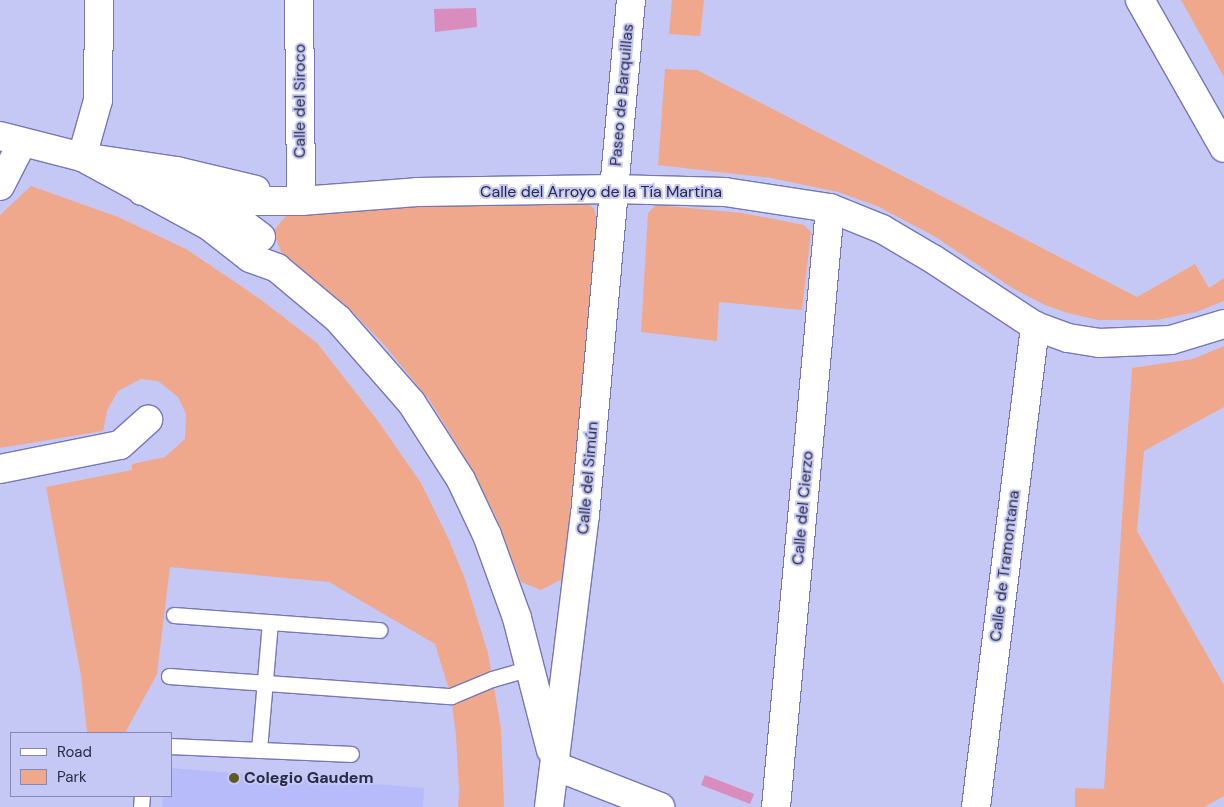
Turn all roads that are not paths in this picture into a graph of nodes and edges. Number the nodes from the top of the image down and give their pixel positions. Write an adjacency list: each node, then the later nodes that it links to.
1 (99, 0): 7 (street)
2 (299, 0): 13 (street, Calle del Siroco)
3 (631, 0): 10 (street, Paseo de Barquillas)
4 (1140, 0): 6 (street)
5 (11, 139): 7 (street); 9 (street)
6 (1224, 148)
7 (82, 157): 8 (street); 11 (street)
8 (177, 171): 12 (street); 13 (street)
9 (0, 186)
10 (613, 189): 13 (street, Calle del Arroyo de la Tía Martina); 14 (street, Calle del Arroyo de la Tía Martina); 30 (street, Calle del Simún)
11 (142, 191): 12 (street); 16 (street)
12 (212, 201): 13 (street); 15 (street)
13 (301, 201): 15 (street)
14 (830, 208): 18 (street, Calle del Arroyo de la Tía Martina); 33 (street, Calle del Cierzo)
15 (262, 237): 16 (street)
16 (277, 268): 24 (street)
17 (1224, 324): 18 (street, Calle del Arroyo de la Tía Martina)
18 (1034, 326): 34 (street, Calle de Tramontana)
19 (148, 420): 20 (street)
20 (0, 469)
21 (174, 615): 22 (lane)
22 (270, 622): 23 (lane); 26 (lane)
23 (379, 630)
24 (530, 668): 26 (lane); 30 (street)
25 (170, 676): 26 (lane)
26 (264, 682): 28 (lane)
27 (172, 746): 28 (lane)
28 (259, 750): 29 (lane)
29 (351, 754)
30 (555, 766): 31 (street, Calle del Simún); 32 (street)
31 (549, 807)
32 (660, 807)
33 (776, 807)
34 (976, 807)

